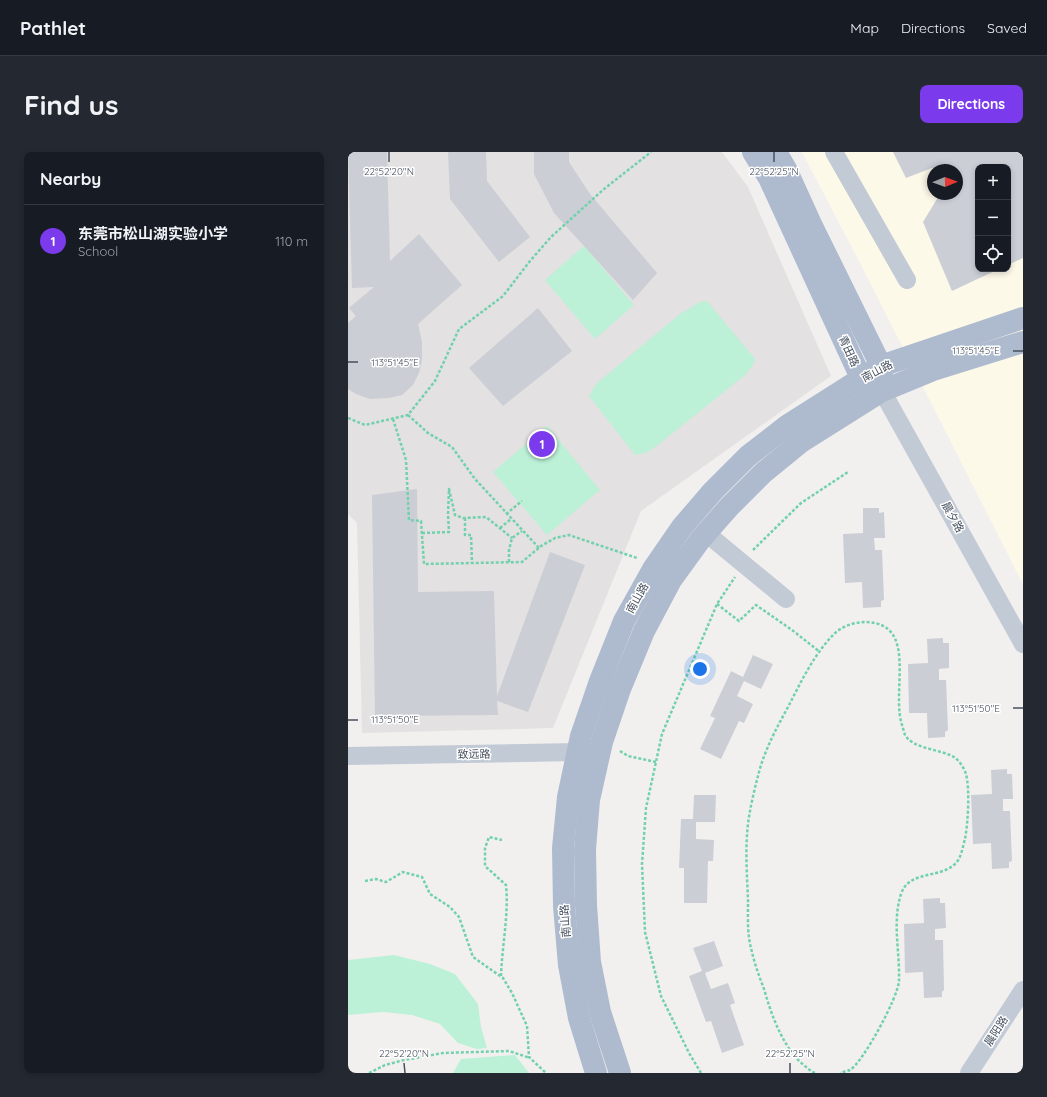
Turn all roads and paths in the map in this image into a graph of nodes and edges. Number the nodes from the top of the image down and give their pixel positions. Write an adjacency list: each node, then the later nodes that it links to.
1 (651, 152): 11 (path)
2 (753, 152): 9 (main road, 青田路)
3 (776, 152): 8 (main road, 青田路)
4 (839, 154): 5 (street)
5 (908, 280)
6 (1023, 318): 8 (main road, 南山路)
7 (1023, 342): 10 (main road, 南山路)
8 (881, 366): 9 (main road, 南山路); 10 (main road, 青田路)
9 (861, 378): 10 (main road, 青田路); 27 (main road, 南山路)
10 (882, 391): 22 (main road, 南山路); 31 (street, 晨夕路)
11 (408, 416): 13 (path); 16 (path)
12 (348, 418): 13 (path)
13 (393, 419): 21 (path)
14 (848, 472): 28 (path)
15 (522, 501): 16 (path)
16 (506, 514): 18 (path)
17 (465, 518): 19 (path); 21 (path); 25 (path)
18 (511, 519): 19 (path); 20 (path)
19 (500, 528): 23 (path)
20 (522, 531): 23 (path); 24 (path)
21 (422, 532): 25 (path)
22 (706, 533): 28 (street); 35 (main road, 南山路)
23 (512, 538): 26 (path)
24 (539, 548): 26 (path); 27 (path)
25 (472, 562): 26 (path)
26 (509, 562)
27 (658, 562): 33 (main road, 南山路)
28 (743, 564): 29 (street); 30 (path)
29 (786, 599)
30 (717, 604): 32 (path); 45 (path)
31 (1023, 644)
32 (820, 652): 46 (path); 47 (path)
33 (578, 752): 34 (street, 致远路); 35 (street, 致远路); 43 (main road, 南山路)
34 (348, 756)
35 (598, 760): 44 (main road, 南山路)
36 (502, 840): 38 (path)
37 (365, 881): 38 (path)
38 (501, 976): 40 (path)
39 (1023, 990): 48 (street, 晨阳路)
40 (531, 1058): 41 (path); 42 (path)
41 (369, 1073)
42 (546, 1073)
43 (596, 1073)
44 (620, 1073)
45 (701, 1073)
46 (815, 1073)
47 (840, 1073)
48 (969, 1073)

